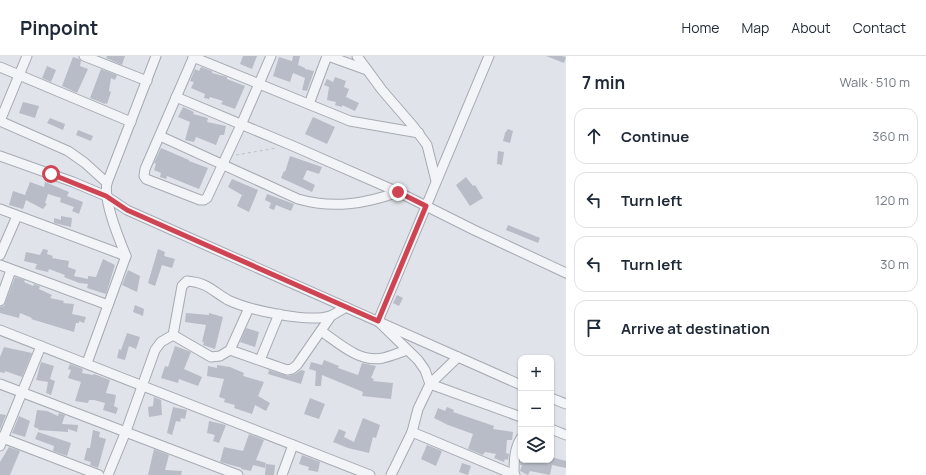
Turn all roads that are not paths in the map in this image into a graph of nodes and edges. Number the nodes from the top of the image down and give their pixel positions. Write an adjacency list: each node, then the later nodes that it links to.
1 (27, 56): 11 (street)
2 (84, 56): 12 (street)
3 (156, 56): 12 (street)
4 (271, 56): 13 (street)
5 (328, 56): 10 (street); 15 (street)
6 (357, 56): 10 (street)
7 (489, 56): 22 (street)
8 (194, 57): 13 (street); 14 (street)
9 (0, 68): 11 (street)
10 (367, 70): 18 (street)
11 (19, 76): 16 (street); 23 (street)
12 (147, 81): 16 (street)
13 (259, 84): 15 (street); 17 (street)
14 (176, 97): 17 (street); 19 (street)
15 (309, 104): 18 (street)
16 (131, 122): 23 (street)
17 (241, 125): 21 (street); 24 (street)
18 (419, 133): 22 (street)
19 (160, 136): 21 (street); 21 (street)
20 (0, 156): 25 (street)
21 (224, 160): 24 (street)
22 (436, 181): 26 (street)
23 (107, 183): 25 (street)
24 (398, 192): 26 (street)
25 (106, 196): 30 (street); 36 (street)
26 (426, 206): 33 (street); 40 (street)
27 (0, 209): 28 (street)
28 (17, 216): 29 (street); 30 (street)
29 (0, 256)
30 (126, 256): 35 (street)
31 (0, 265): 32 (street)
32 (11, 270): 34 (street); 35 (street)
33 (566, 273)
34 (0, 301)
35 (108, 305): 49 (street)
36 (346, 306): 39 (street); 40 (street)
37 (249, 308): 38 (street); 43 (street); 45 (street)
38 (279, 314): 39 (street); 48 (street)
39 (331, 316): 42 (street)
40 (378, 321): 46 (street); 47 (street)
41 (0, 330): 44 (street)
42 (321, 331): 46 (street); 48 (street)
43 (173, 335): 45 (street); 53 (street)
44 (41, 346): 49 (street); 54 (street)
45 (230, 350): 48 (street)
46 (407, 350): 51 (street)
47 (458, 357): 51 (street); 52 (street)
48 (260, 360)
49 (87, 363): 53 (street)
50 (0, 384): 54 (street)
51 (430, 384): 57 (street); 60 (street)
52 (518, 384)
53 (142, 385): 59 (street); 64 (street)
54 (22, 393): 59 (street); 62 (street)
55 (554, 399): 56 (street)
56 (566, 404)
57 (518, 416)
58 (554, 430): 61 (street)
59 (126, 431): 66 (street); 67 (street)
60 (412, 432): 70 (street); 71 (street)
61 (566, 435)
62 (1, 440): 65 (street)
63 (518, 443): 71 (street)
64 (294, 445): 68 (street); 69 (street)
65 (99, 475)
66 (108, 475)
67 (238, 475)
68 (282, 475)
69 (370, 475)
70 (391, 475)
71 (514, 475)

